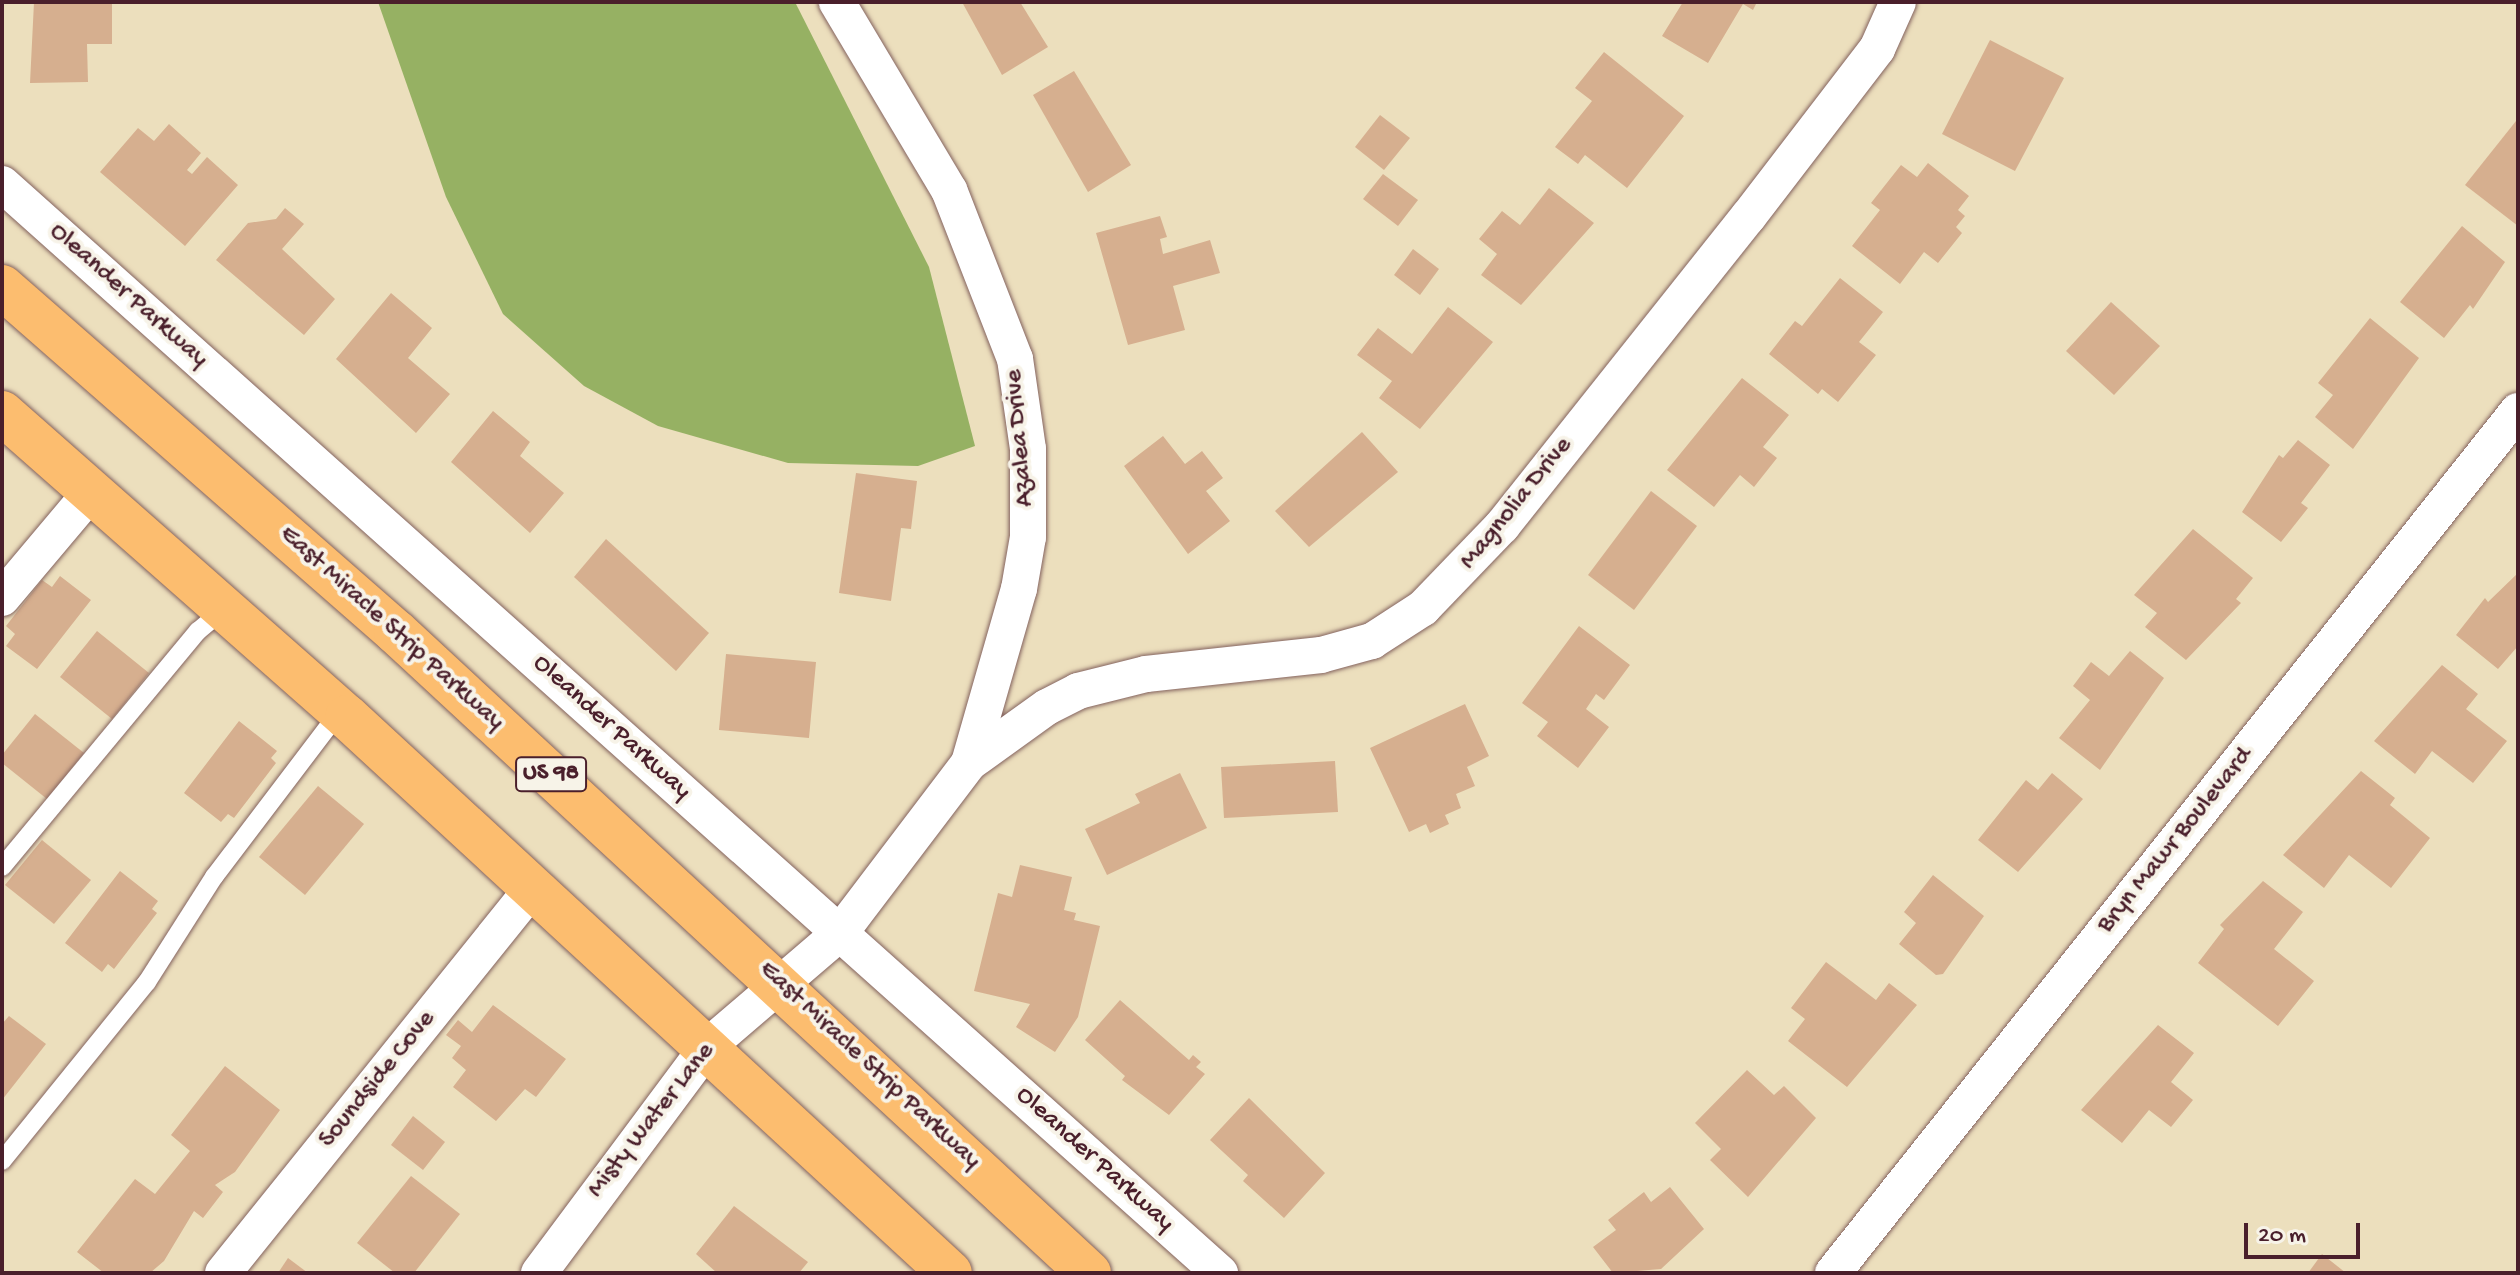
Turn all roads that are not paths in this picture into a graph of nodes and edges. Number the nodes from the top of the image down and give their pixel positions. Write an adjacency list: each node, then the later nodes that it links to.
1 (837, 2): 11 (street, Azalea Drive)
2 (1898, 2): 11 (street, Magnolia Drive)
3 (2, 184): 14 (street, Oleander Parkway)
4 (2, 287): 15 (highway, East Miracle Strip Parkway / US 98)
5 (2518, 411): 18 (street, Bryn Mawr Boulevard)
6 (2, 413): 7 (highway)
7 (92, 491): 8 (street); 9 (highway)
8 (2, 598)
9 (225, 608): 10 (highway); 12 (lane)
10 (340, 711): 13 (highway); 17 (lane)
11 (969, 763): 14 (street, Azalea Drive)
12 (2, 867)
13 (533, 887): 16 (highway); 19 (street, Soundside Cove)
14 (840, 933): 15 (street, Azalea Drive); 23 (street, Oleander Parkway)
15 (781, 983): 16 (street, Misty Water Lane); 22 (highway, East Miracle Strip Parkway / US 98)
16 (708, 1046): 20 (street, Misty Water Lane); 21 (highway)
17 (2, 1161)
18 (1832, 1272)
19 (223, 1273)
20 (539, 1273)
21 (950, 1273)
22 (1089, 1273)
23 (1220, 1273)

